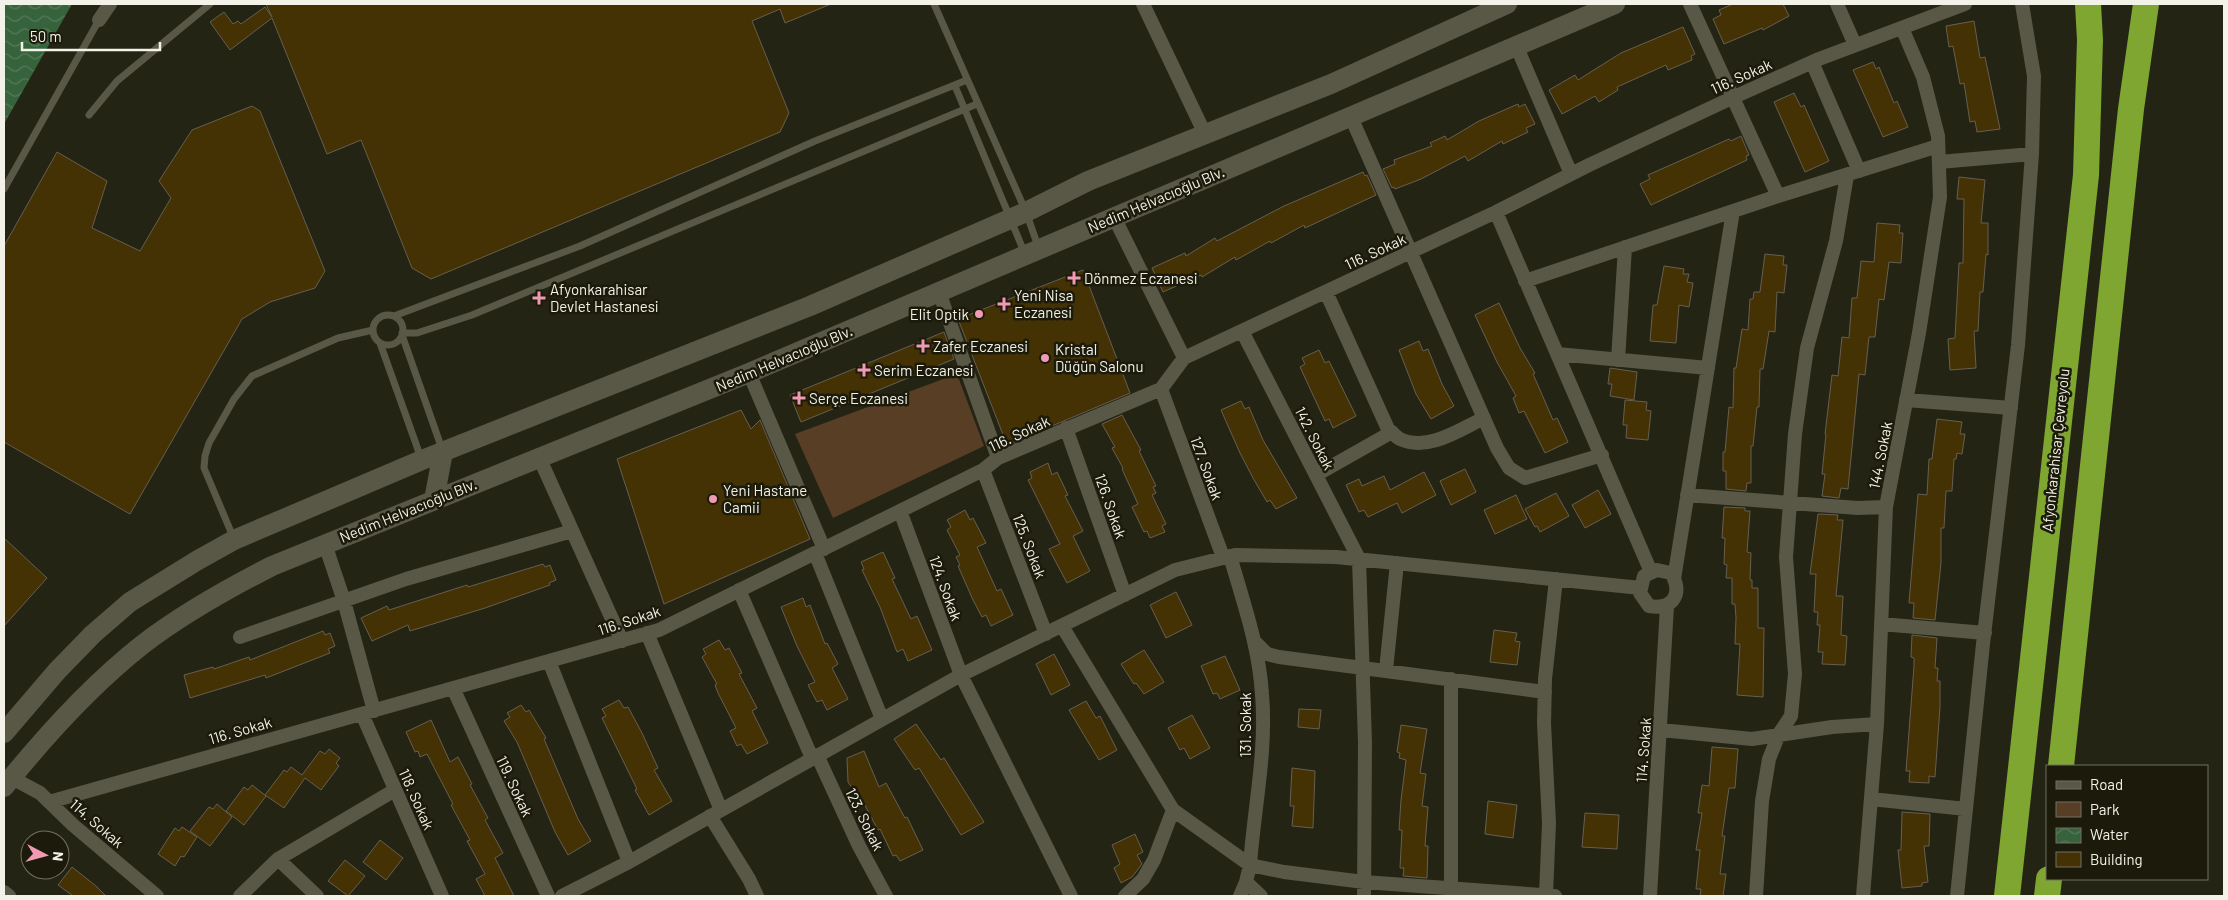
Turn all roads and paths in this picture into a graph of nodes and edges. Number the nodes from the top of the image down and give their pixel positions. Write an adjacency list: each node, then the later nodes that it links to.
1 (110, 4): 13 (street)
2 (210, 4): 23 (lane)
3 (934, 4): 18 (lane)
4 (1143, 4): 25 (street)
5 (1507, 4): 25 (main road)
6 (1615, 4): 15 (main road, Nedim Helvacıoğlu Blv.)
7 (1690, 4): 20 (street)
8 (1837, 4): 16 (street)
9 (1965, 4): 14 (street, 116. Sokak)
10 (2022, 4): 27 (street)
11 (2088, 4): 142 (highway, Afyonkarahisar Çevreyolu)
12 (2146, 4): 108 (highway)
13 (100, 20): 31 (lane)
14 (1902, 28): 16 (street, 116. Sokak); 26 (street, 144. Sokak)
15 (1516, 45): 24 (main road, Nedim Helvacıoğlu Blv.); 30 (street)
16 (1855, 45): 17 (street, 116. Sokak)
17 (1812, 62): 20 (street, 116. Sokak); 29 (street)
18 (967, 80): 19 (lane); 21 (lane)
19 (955, 86): 22 (lane); 43 (lane)
20 (1734, 97): 30 (street, 116. Sokak); 32 (street)
21 (977, 104): 22 (lane); 35 (lane)
22 (965, 108): 35 (lane); 46 (lane)
23 (89, 115)
24 (1351, 117): 36 (main road, Nedim Helvacıoğlu Blv.); 39 (street)
25 (1205, 134): 35 (main road)
26 (1938, 146): 28 (street, 144. Sokak); 29 (street)
27 (2032, 154): 28 (street); 55 (street)
28 (1939, 162): 54 (street, 144. Sokak)
29 (1853, 173): 32 (street); 68 (street)
30 (1571, 174): 34 (street, 116. Sokak)
31 (4, 189)
32 (1778, 196): 33 (street)
33 (1733, 211): 37 (street); 51 (street)
34 (1496, 212): 39 (street, 116. Sokak); 40 (street)
35 (1019, 215): 38 (lane); 38 (lane); 59 (main road)
36 (1114, 217): 38 (main road, Nedim Helvacıoğlu Blv.); 49 (street)
37 (1626, 247): 40 (street); 50 (street)
38 (1032, 252): 41 (main road, Nedim Helvacıoğlu Blv.)
39 (1410, 253): 42 (street, 116. Sokak); 56 (street)
40 (1525, 281): 48 (street)
41 (939, 292): 52 (main road, Nedim Helvacıoğlu Blv.); 62 (street)
42 (1326, 292): 45 (street, 116. Sokak); 58 (street)
43 (394, 316): 44 (lane); 46 (lane)
44 (372, 330): 47 (lane); 72 (lane)
45 (1242, 331): 49 (street, 116. Sokak); 65 (street, 142. Sokak)
46 (402, 334): 47 (lane); 59 (lane)
47 (380, 343): 63 (lane)
48 (1557, 354): 50 (street); 60 (street)
49 (1184, 358): 53 (street, 116. Sokak)
50 (1618, 360): 51 (street)
51 (1708, 368): 66 (street)
52 (749, 373): 61 (main road, Nedim Helvacıoğlu Blv.); 74 (street)
53 (1161, 389): 57 (street, 116. Sokak); 75 (street, 127. Sokak)
54 (1906, 400): 55 (street); 69 (street, 144. Sokak)
55 (2011, 408): 89 (street)
56 (1484, 418): 58 (street); 60 (street)
57 (1066, 428): 62 (street, 116. Sokak); 83 (street, 126. Sokak)
58 (1392, 432): 65 (street)
59 (443, 452): 63 (main road); 67 (main road)
60 (1602, 455): 78 (street)
61 (539, 457): 67 (main road, Nedim Helvacıoğlu Blv.); 71 (street)
62 (998, 458): 64 (street, 116. Sokak)
63 (422, 460): 72 (main road)
64 (983, 470): 70 (street, 116. Sokak); 90 (street, 125. Sokak)
65 (1316, 475): 76 (street, 142. Sokak)
66 (1687, 495): 68 (street); 80 (street)
67 (434, 500): 73 (main road, Nedim Helvacıoğlu Blv.)
68 (1788, 503): 69 (street); 106 (street)
69 (1886, 508): 86 (street, 144. Sokak)
70 (900, 512): 74 (street, 116. Sokak); 97 (street, 124. Sokak)
71 (572, 531): 84 (street); 92 (street)
72 (234, 540): 105 (main road)
73 (325, 544): 84 (street, 118. Sokak); 109 (main road, Nedim Helvacıoğlu Blv.)
74 (820, 551): 82 (street, 116. Sokak); 102 (street)
75 (1227, 557): 76 (street); 83 (street); 93 (street, 131. Sokak)
76 (1359, 559): 77 (street); 95 (street)
77 (1397, 563): 79 (street); 96 (street)
78 (1651, 572): 80 (street); 81 (street)
79 (1556, 579): 81 (street); 100 (street)
80 (1674, 579): 85 (street)
81 (1641, 588): 85 (street)
82 (739, 590): 88 (street, 116. Sokak); 107 (street, 123. Sokak)
83 (1125, 595): 87 (street)
84 (344, 600): 91 (street); 101 (street, 118. Sokak)
85 (1667, 606): 104 (street, 114. Sokak)
86 (1881, 624): 89 (street); 103 (street, 144. Sokak)
87 (1062, 626): 90 (street); 114 (street)
88 (647, 633): 92 (street, 116. Sokak); 115 (street)
89 (1985, 633): 113 (street)
90 (1046, 634): 97 (street)
91 (240, 637)
92 (622, 641): 94 (street, 116. Sokak)
93 (1254, 641): 95 (street); 118 (street, 131. Sokak)
94 (549, 661): 99 (street, 116. Sokak); 117 (street)
95 (1362, 667): 96 (street); 121 (street)
96 (1386, 670): 98 (street)
97 (961, 675): 102 (street); 133 (street, 124. Sokak)
98 (1451, 679): 100 (street); 122 (street)
99 (453, 688): 101 (street, 116. Sokak); 129 (street, 119. Sokak)
100 (1544, 692): 137 (street)
101 (368, 713): 110 (street, 118. Sokak); 112 (street, 116. Sokak)
102 (882, 719): 107 (street)
103 (1877, 724): 106 (street); 111 (street, 144. Sokak)
104 (1661, 730): 106 (street); 138 (street, 114. Sokak)
105 (4, 733)
106 (1779, 734): 139 (street)
107 (814, 757): 115 (street); 132 (street, 123. Sokak)
108 (2061, 765)
109 (8, 782): 112 (street, 114. Sokak)
110 (395, 790): 116 (street); 128 (street, 118. Sokak)
111 (1871, 799): 113 (street); 140 (street, 144. Sokak)
112 (49, 802): 125 (street, 114. Sokak)
113 (1966, 809): 141 (street)
114 (1173, 810): 118 (street); 134 (street)
115 (715, 813): 117 (street); 131 (street)
116 (278, 859): 126 (street); 127 (street)
117 (629, 862): 130 (street)
118 (1250, 865): 120 (street, 131. Sokak); 121 (street)
119 (2049, 880): 143 (highway)
120 (1246, 882): 135 (street, 131. Sokak); 136 (street)
121 (1364, 889): 122 (street)
122 (1450, 889): 137 (street)
123 (4, 892): 124 (street)
124 (9, 896)
125 (157, 896)
126 (240, 896)
127 (317, 896)
128 (442, 896)
129 (548, 896)
130 (562, 896)
131 (757, 896)
132 (886, 896)
133 (1071, 896)
134 (1125, 896)
135 (1240, 896)
136 (1261, 896)
137 (1550, 896)
138 (1650, 896)
139 (1756, 896)
140 (1863, 896)
141 (1957, 896)
142 (2007, 896)
143 (2047, 896)

